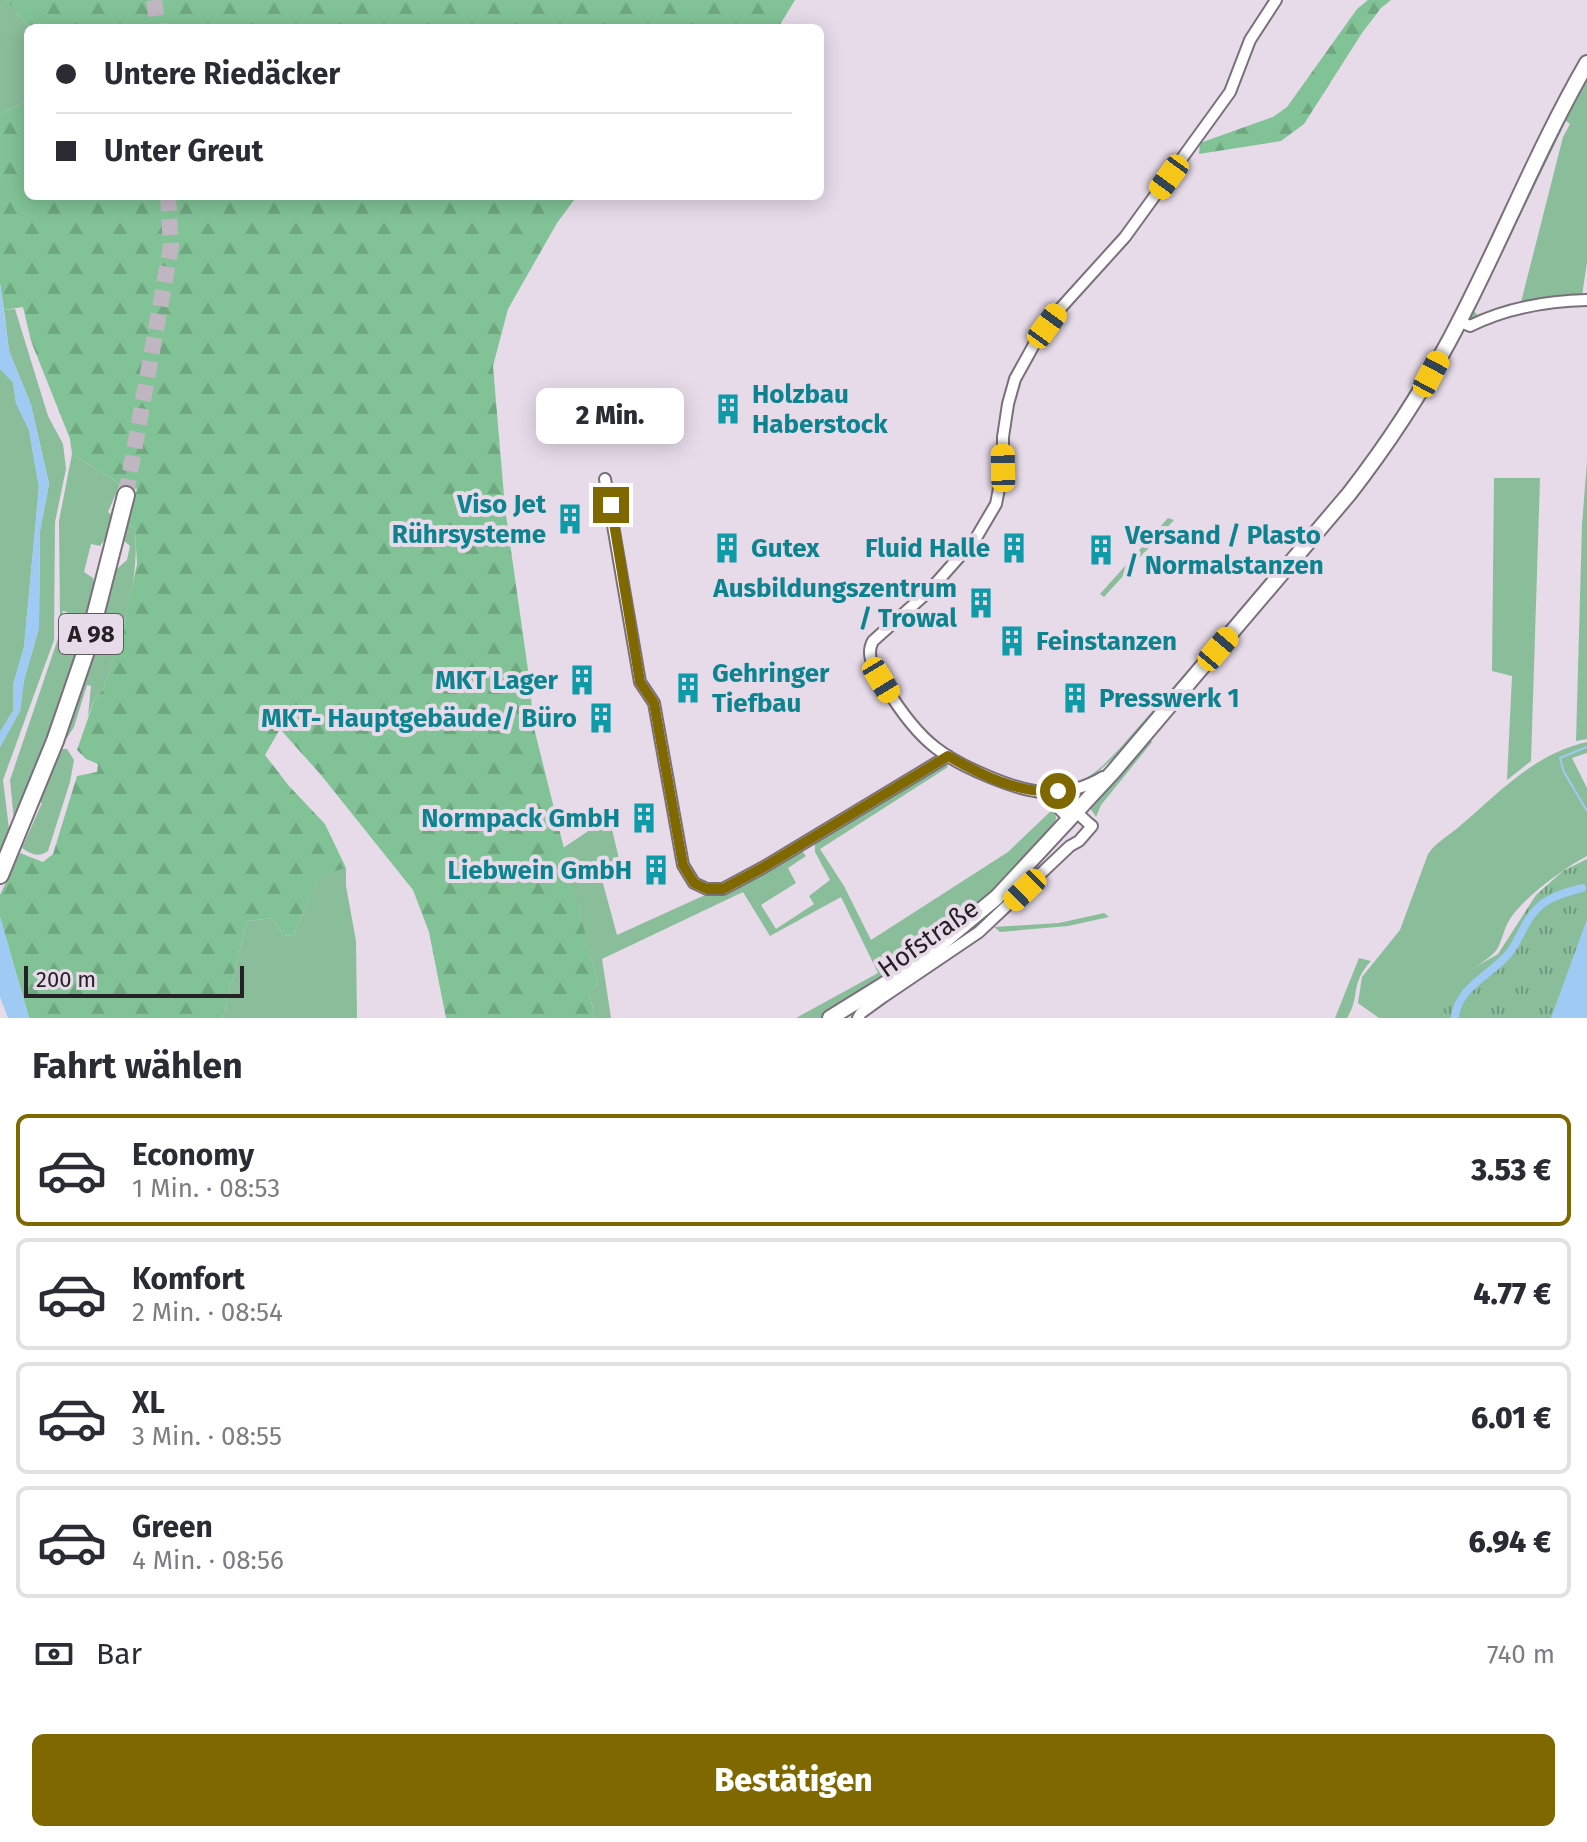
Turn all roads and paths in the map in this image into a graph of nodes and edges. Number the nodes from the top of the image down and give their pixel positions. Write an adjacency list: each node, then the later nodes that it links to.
1 (1276, 0): 7 (street)
2 (1587, 63): 4 (main road)
3 (1587, 300): 4 (street)
4 (1459, 321): 8 (main road)
5 (605, 479): 7 (street)
6 (126, 495): 12 (highway, A 98)
7 (948, 756): 10 (street)
8 (1113, 772): 9 (street); 11 (main road)
9 (1058, 791): 10 (street); 11 (street)
10 (1043, 792): 11 (street)
11 (1073, 817): 13 (main road); 14 (street, Hofstraße)
12 (0, 875)
13 (830, 1018)
14 (858, 1018)

